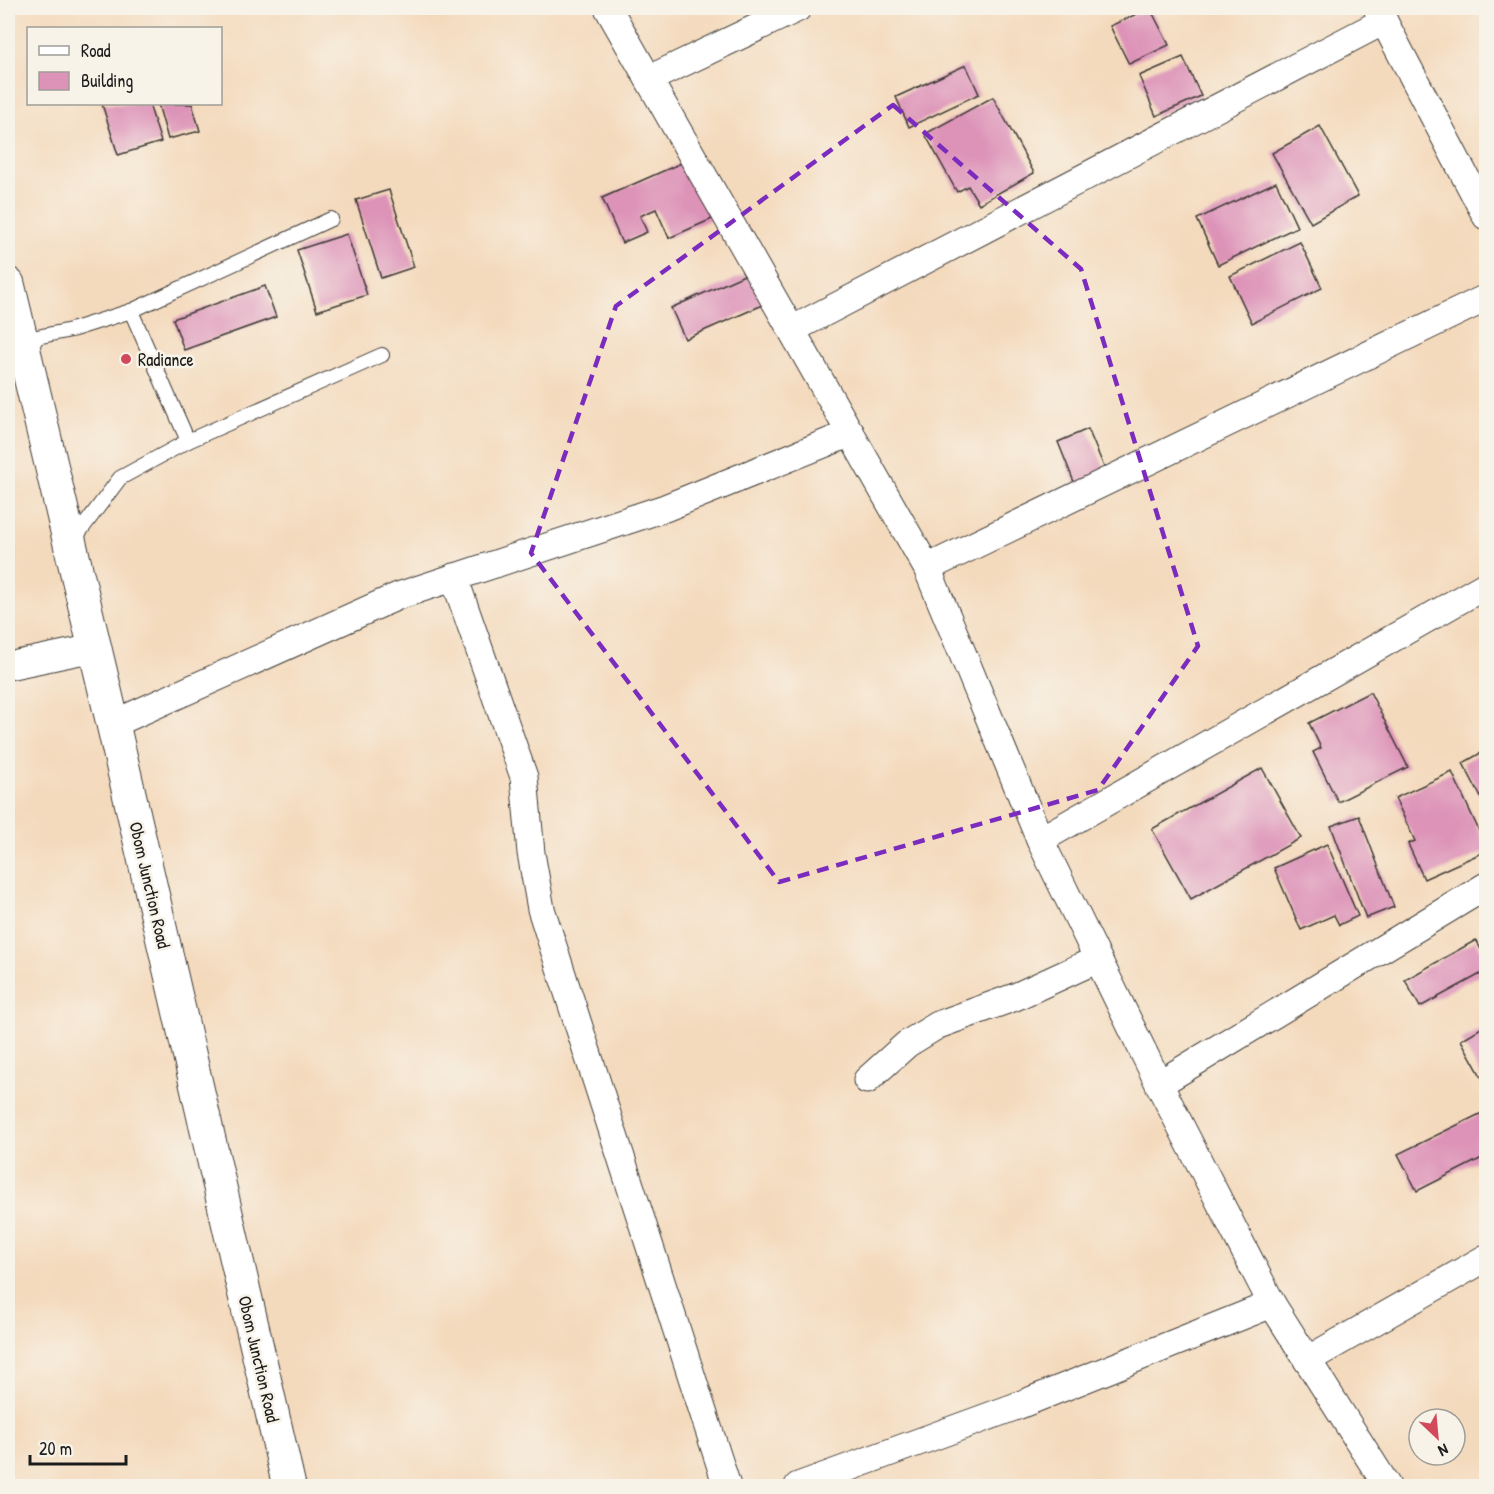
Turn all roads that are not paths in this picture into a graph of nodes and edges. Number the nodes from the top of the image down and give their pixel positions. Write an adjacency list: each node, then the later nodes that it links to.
1 (608, 8): 4 (street)
2 (798, 8): 4 (street)
3 (1380, 14): 5 (street); 11 (street)
4 (649, 79): 11 (street)
5 (1486, 216)
6 (331, 219): 9 (lane)
7 (8, 284): 10 (main road, Obom Junction Road)
8 (1486, 298): 17 (street)
9 (131, 311): 13 (lane); 15 (lane)
10 (12, 318): 13 (main road, Obom Junction Road)
11 (793, 329): 14 (street)
12 (382, 355): 15 (lane)
13 (25, 358): 16 (main road, Obom Junction Road)
14 (851, 433): 17 (street); 18 (street)
15 (188, 441): 16 (lane)
16 (70, 545): 20 (main road, Obom Junction Road)
17 (927, 568): 23 (street)
18 (454, 577): 22 (street); 32 (street)
19 (1486, 585): 23 (street)
20 (94, 648): 21 (street); 22 (main road, Obom Junction Road)
21 (8, 666)
22 (114, 724): 31 (main road, Obom Junction Road)
23 (1040, 840): 25 (street)
24 (1486, 886): 27 (street)
25 (1098, 959): 26 (street); 27 (street)
26 (867, 1080)
27 (1160, 1084): 29 (street)
28 (1486, 1258): 30 (street)
29 (1272, 1304): 30 (street); 33 (street)
30 (1307, 1360): 34 (street)
31 (289, 1486)
32 (727, 1486)
33 (798, 1486)
34 (1387, 1486)

